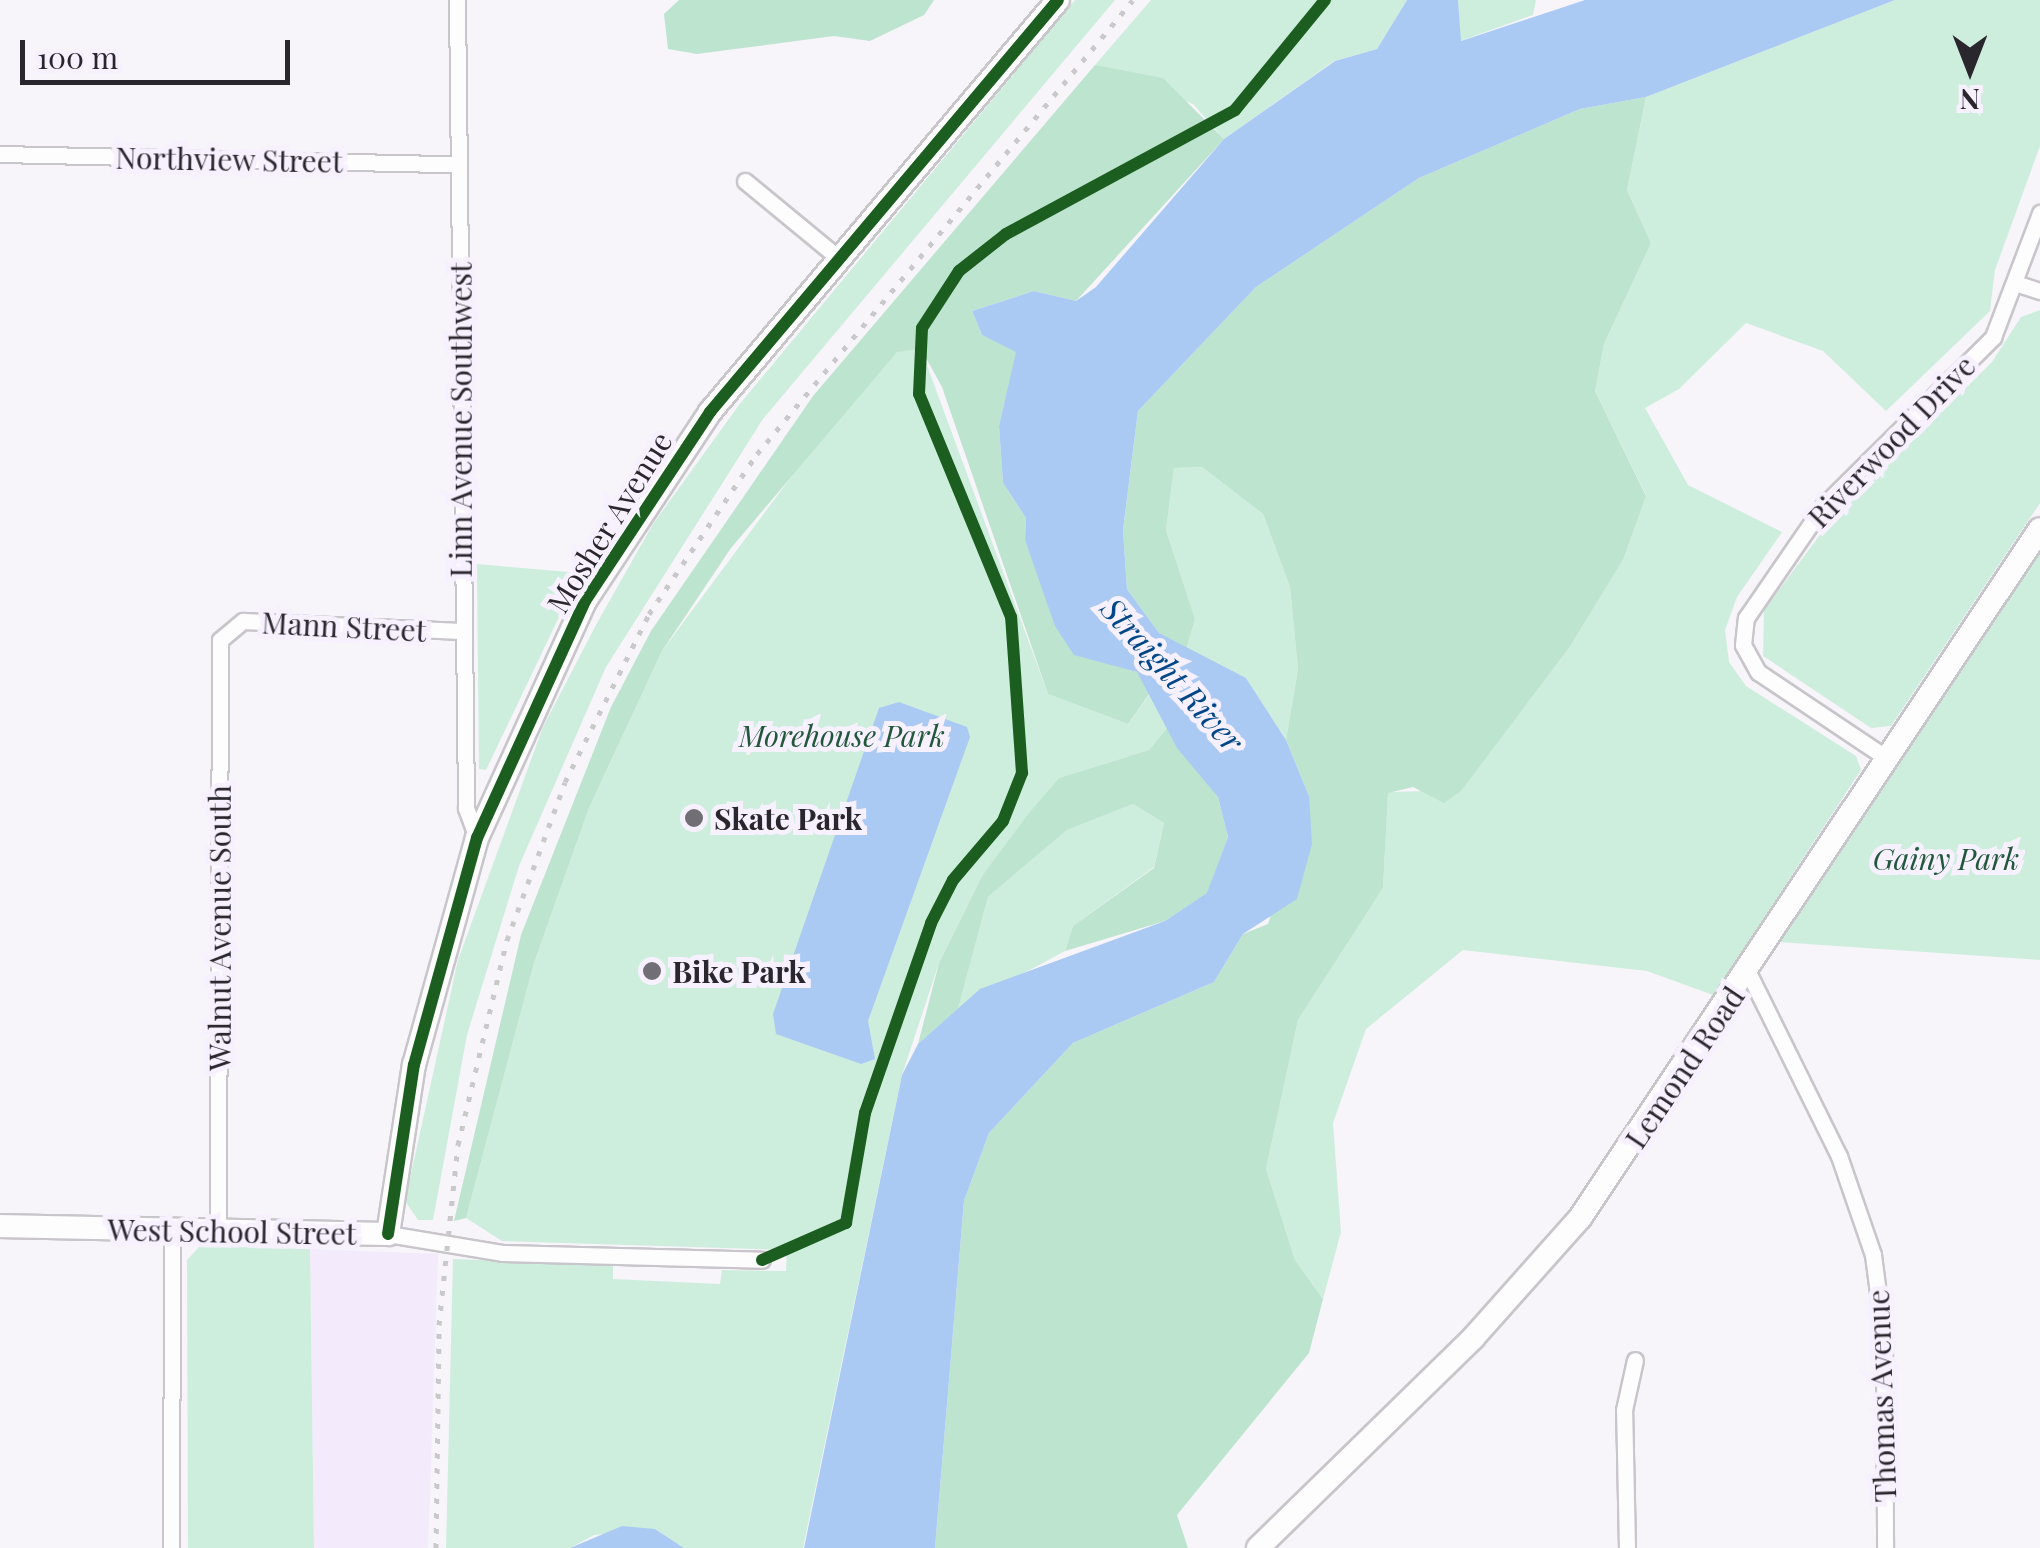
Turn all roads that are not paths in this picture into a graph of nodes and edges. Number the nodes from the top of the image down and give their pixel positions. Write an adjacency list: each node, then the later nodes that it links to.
1 (457, 0): 4 (street, Linn Avenue Southwest)
2 (1058, 0): 7 (street, Mosher Avenue)
3 (0, 154): 4 (street, Northview Street)
4 (458, 164): 12 (street, Linn Avenue Southwest)
5 (745, 181): 7 (street)
6 (2040, 213): 8 (street, Riverwood Drive)
7 (836, 256): 14 (street, Mosher Avenue)
8 (2014, 283): 9 (street); 13 (street, Riverwood Drive)
9 (2040, 292)
10 (2040, 529): 13 (street, Lemond Road)
11 (226, 626): 12 (street, Mann Street); 18 (street, Walnut Avenue South)
12 (462, 631): 14 (street, Linn Avenue Southwest)
13 (1888, 759): 15 (street, Lemond Road)
14 (478, 838): 19 (street, Mosher Avenue)
15 (1748, 972): 23 (street, Lemond Road); 25 (street, Thomas Avenue)
16 (0, 1226): 17 (street, West School Street)
17 (172, 1230): 18 (street, West School Street); 22 (street)
18 (218, 1231): 19 (street, West School Street)
19 (388, 1234): 20 (street, West School Street)
20 (762, 1260)
21 (1636, 1360): 24 (street)
22 (170, 1548)
23 (1258, 1548)
24 (1627, 1548)
25 (1885, 1548)

